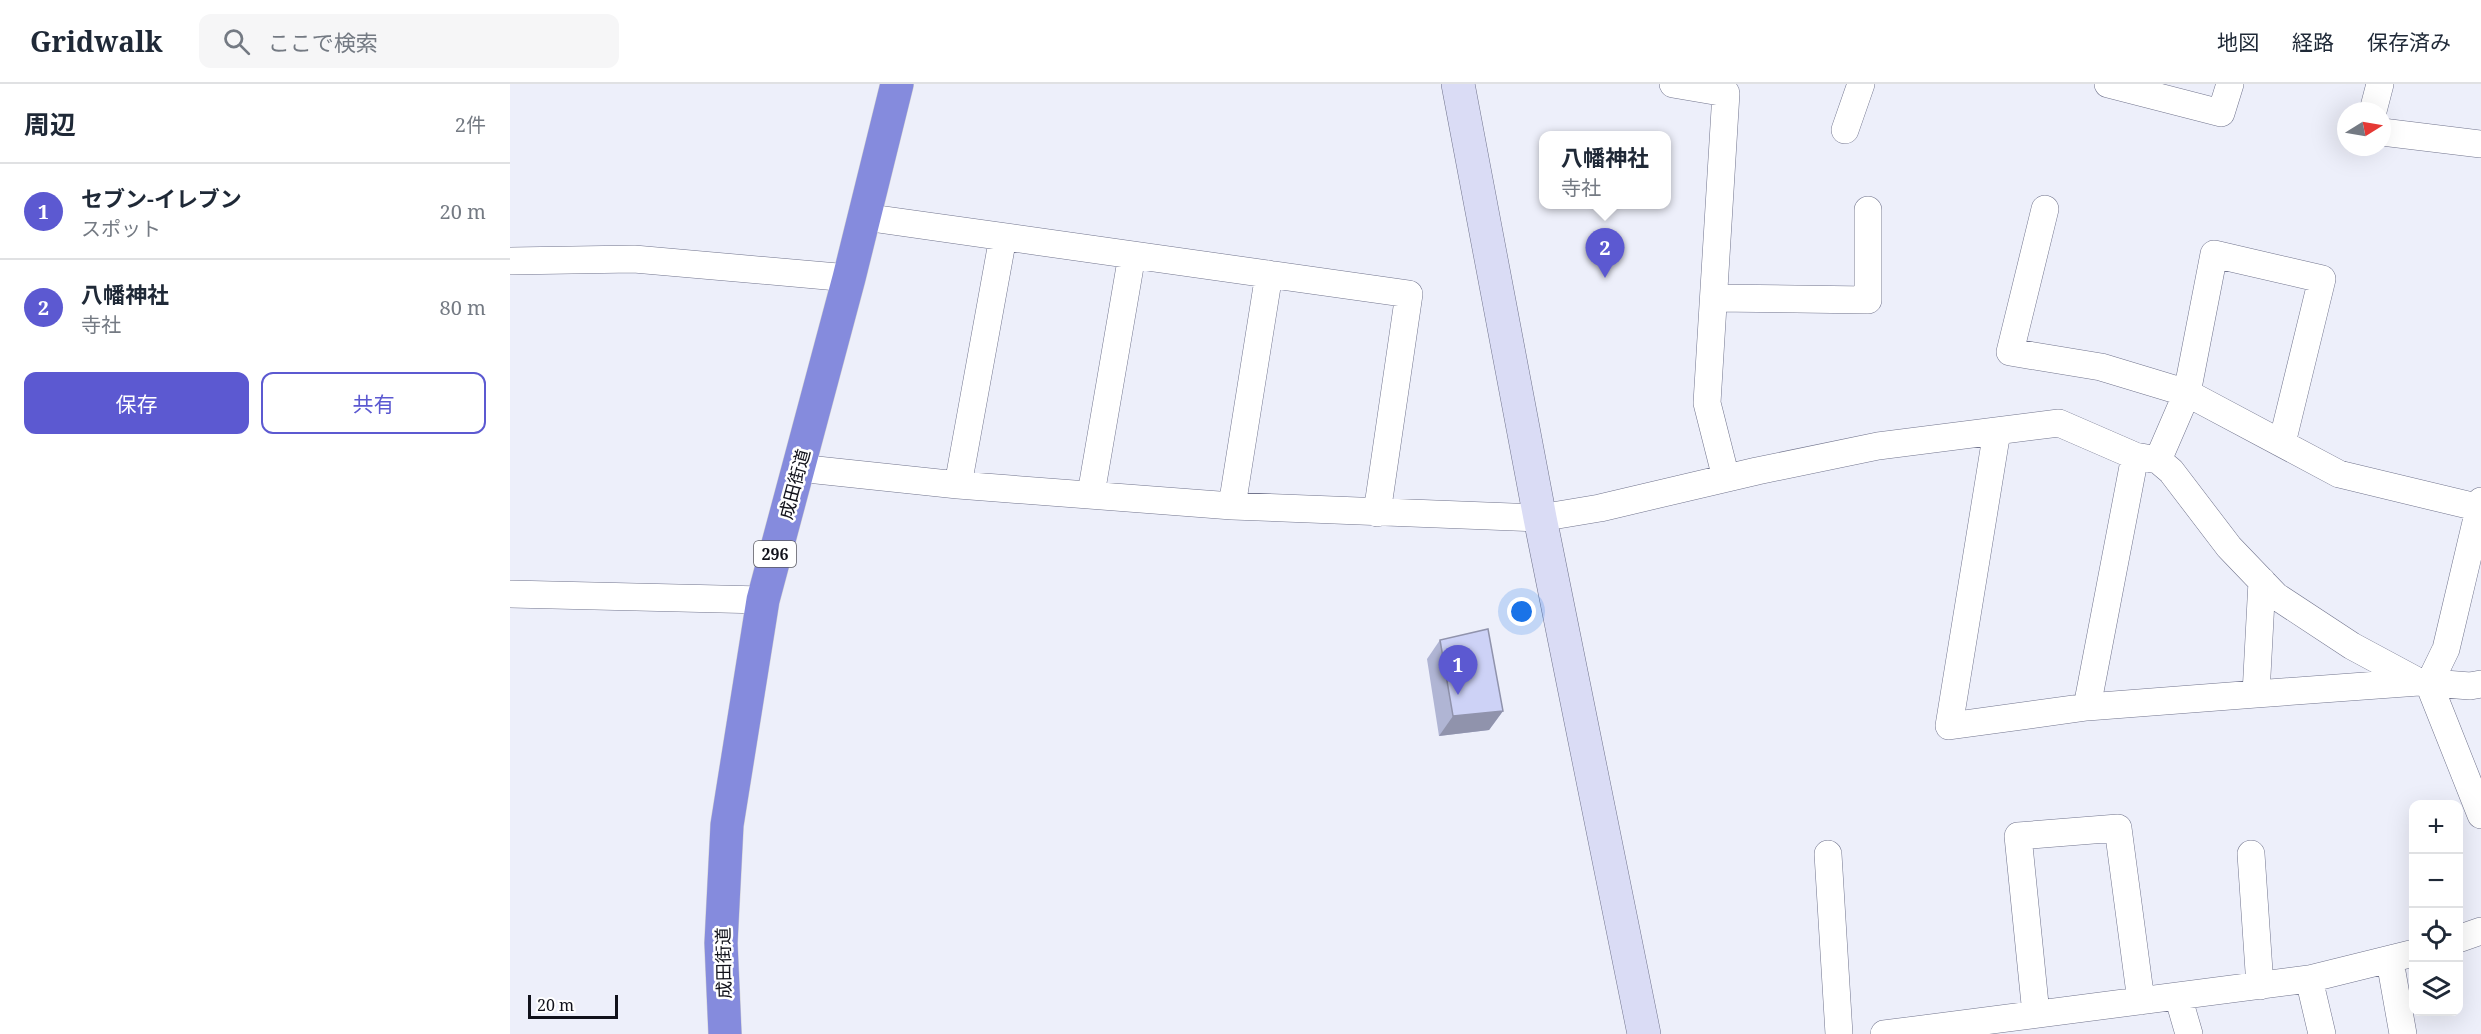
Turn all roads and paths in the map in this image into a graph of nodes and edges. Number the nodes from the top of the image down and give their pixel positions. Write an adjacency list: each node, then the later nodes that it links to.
1 (897, 84): 14 (highway, 成田街道 / 296)
2 (1458, 84): 32 (street)
3 (1673, 84): 20 (street)
4 (1861, 84): 9 (street)
5 (2108, 84): 6 (street)
6 (2230, 84)
7 (2380, 84): 8 (street)
8 (2375, 102)
9 (1845, 130)
10 (2391, 133): 11 (street)
11 (2481, 144)
12 (2045, 209): 21 (street)
13 (1868, 210): 20 (street)
14 (864, 217): 15 (street); 19 (highway, 成田街道 / 296)
15 (1003, 237): 16 (street); 27 (street)
16 (1132, 255): 18 (street); 28 (street)
17 (510, 261): 19 (street)
18 (1269, 274): 30 (street); 31 (street)
19 (849, 278): 25 (highway, 成田街道 / 296)
20 (1714, 298): 26 (street)
21 (2187, 393): 23 (street); 23 (street); 24 (street)
22 (1997, 431): 24 (street); 26 (street); 39 (street)
23 (2282, 443): 29 (street)
24 (2147, 458): 33 (street); 39 (street)
25 (798, 468): 27 (street); 35 (highway, 成田街道 / 296)
26 (1726, 478): 32 (street)
27 (958, 485): 28 (street)
28 (1091, 494): 30 (street)
29 (2480, 504): 36 (street)
30 (1232, 506): 31 (street)
31 (1377, 513): 32 (street)
32 (1540, 518): 52 (street)
33 (2262, 581): 36 (street); 38 (street)
34 (510, 594): 35 (street)
35 (763, 600): 51 (highway, 成田街道 / 296)
36 (2424, 683): 37 (street); 38 (street); 40 (street)
37 (2481, 684)
38 (2256, 694): 39 (street)
39 (2087, 707)
40 (2481, 815)
41 (1828, 854): 53 (street)
42 (2251, 854): 47 (street)
43 (2481, 931): 44 (street)
44 (2463, 937)
45 (2402, 957): 46 (street); 57 (street)
46 (2309, 979): 47 (street); 56 (street)
47 (2260, 986): 48 (street)
48 (2178, 996): 49 (street); 55 (street)
49 (2141, 1001): 50 (street); 50 (street)
50 (2036, 1014): 54 (street)
51 (725, 1034)
52 (1644, 1034)
53 (1839, 1034)
54 (1884, 1034)
55 (2189, 1034)
56 (2322, 1034)
57 (2403, 1034)

